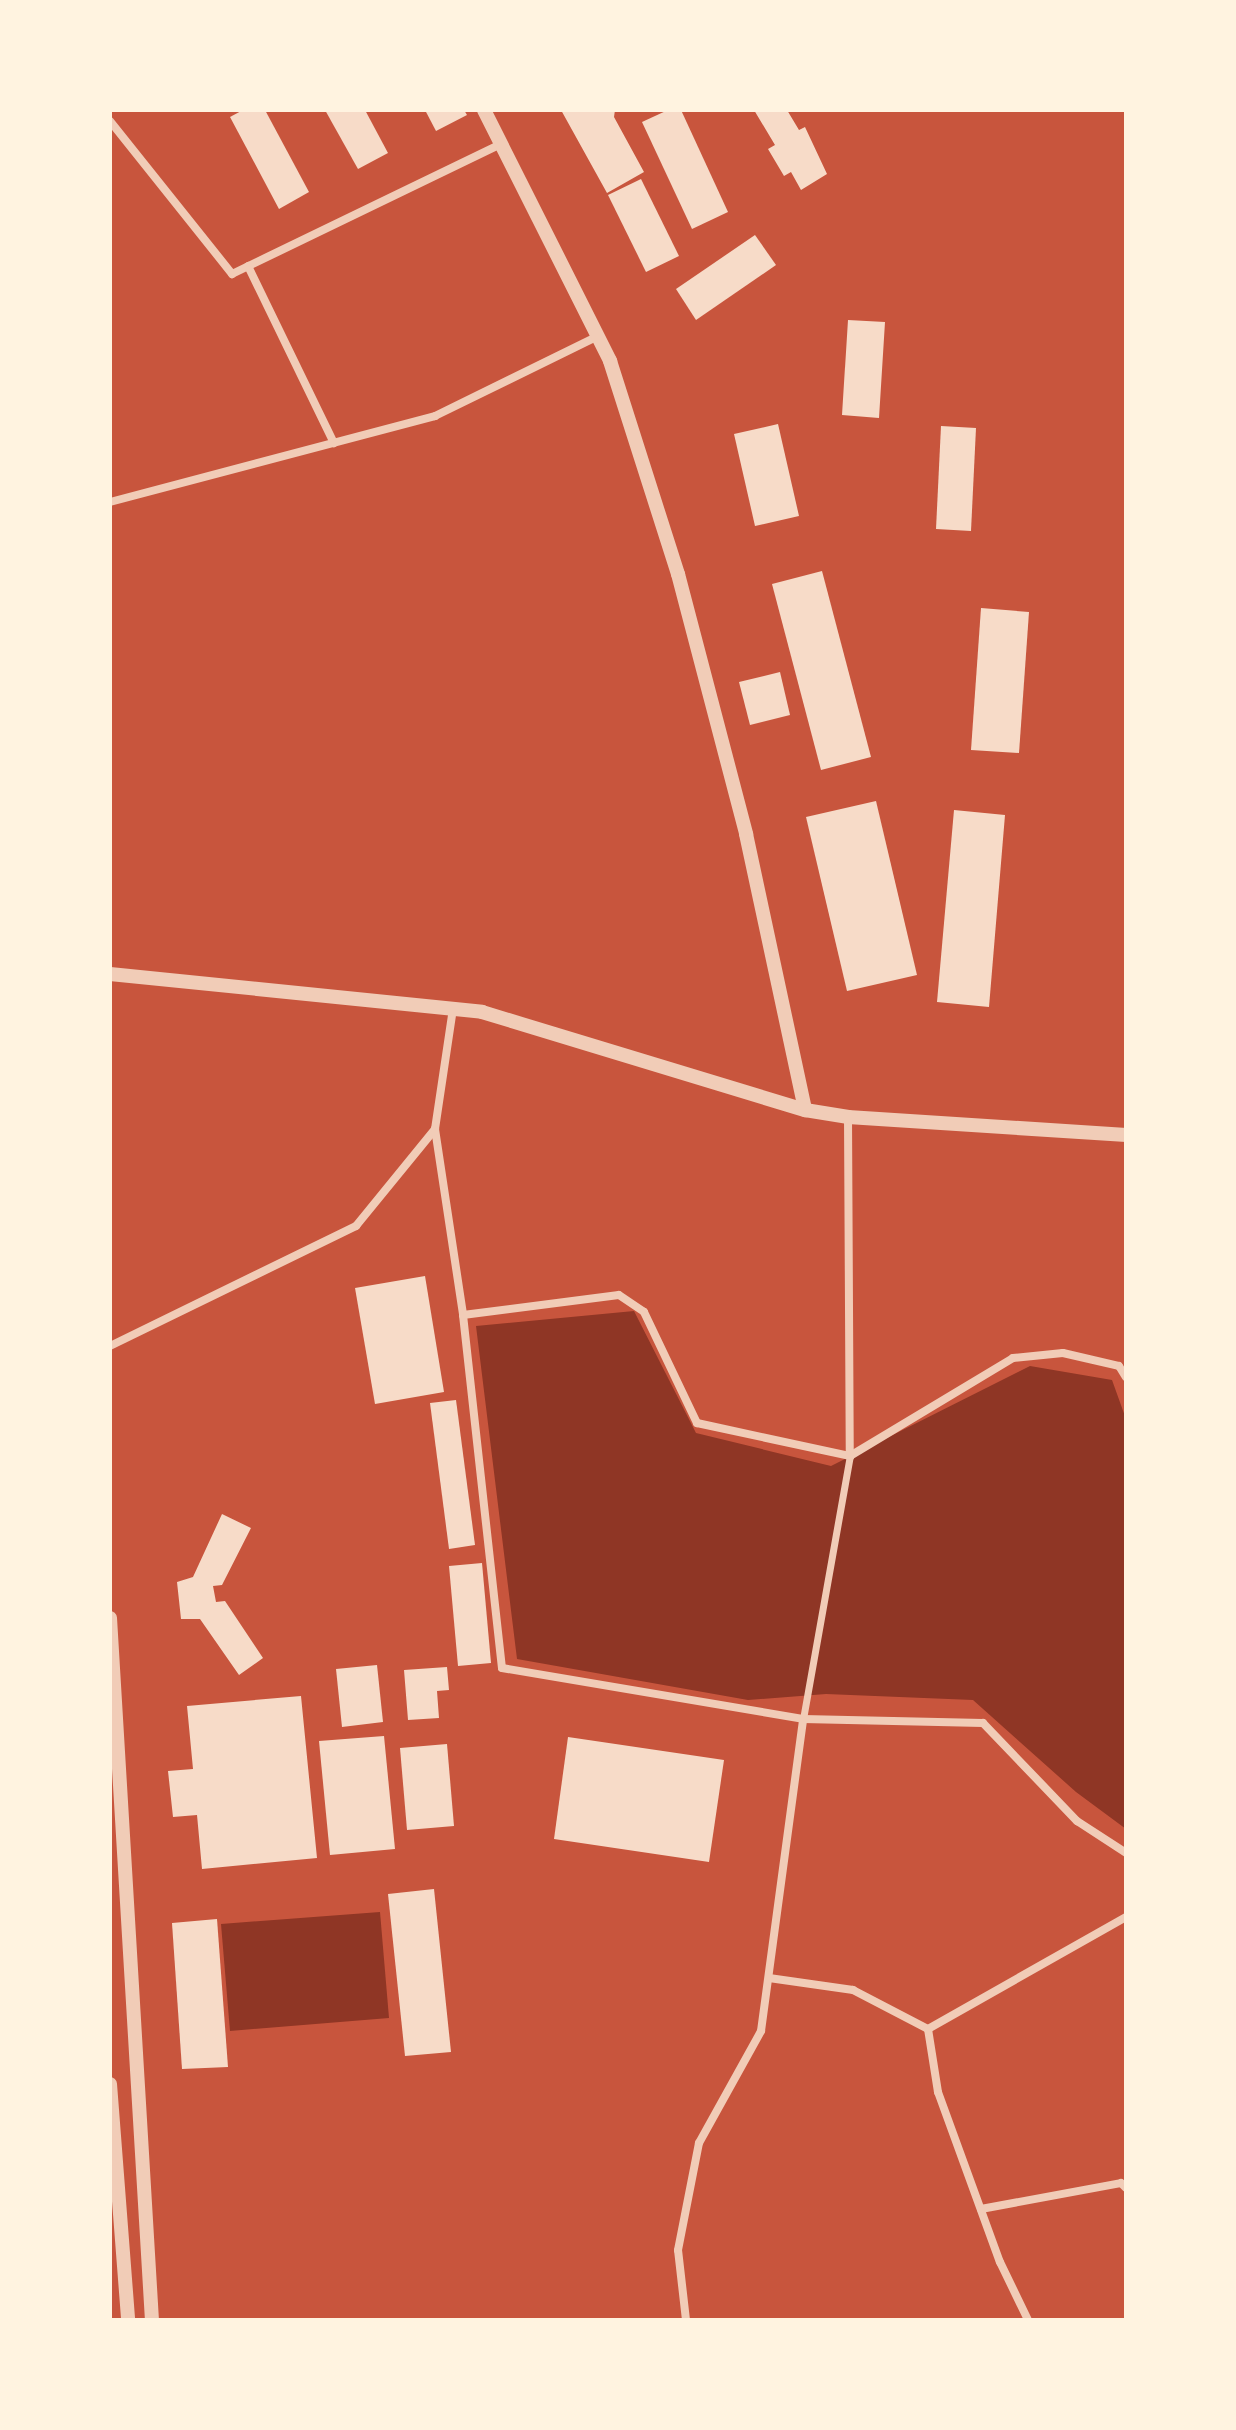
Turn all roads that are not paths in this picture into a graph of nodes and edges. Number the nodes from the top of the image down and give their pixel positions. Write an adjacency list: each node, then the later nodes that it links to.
1 (484, 110): 3 (street)
2 (110, 121): 4 (street)
3 (501, 144): 4 (street); 5 (street)
4 (248, 266): 6 (street)
5 (598, 336): 6 (street); 10 (street)
6 (334, 443): 7 (street)
7 (110, 502)
8 (110, 974): 9 (street)
9 (453, 1009): 10 (street); 12 (street)
10 (805, 1110): 11 (street)
11 (848, 1117): 13 (street); 17 (street)
12 (435, 1129): 14 (street); 15 (street)
13 (1126, 1135)
14 (463, 1315): 17 (street); 19 (street)
15 (110, 1346)
16 (1126, 1377): 17 (street)
17 (850, 1456): 19 (street)
18 (110, 1618): 28 (street)
19 (803, 1719): 20 (street); 22 (street)
20 (1126, 1853)
21 (1126, 1917): 23 (street)
22 (769, 1978): 23 (street); 29 (street)
23 (928, 2029): 26 (street)
24 (110, 2084): 27 (street)
25 (1126, 2188): 26 (street)
26 (981, 2209): 30 (street)
27 (128, 2320)
28 (152, 2320)
29 (686, 2320)
30 (1028, 2320)

